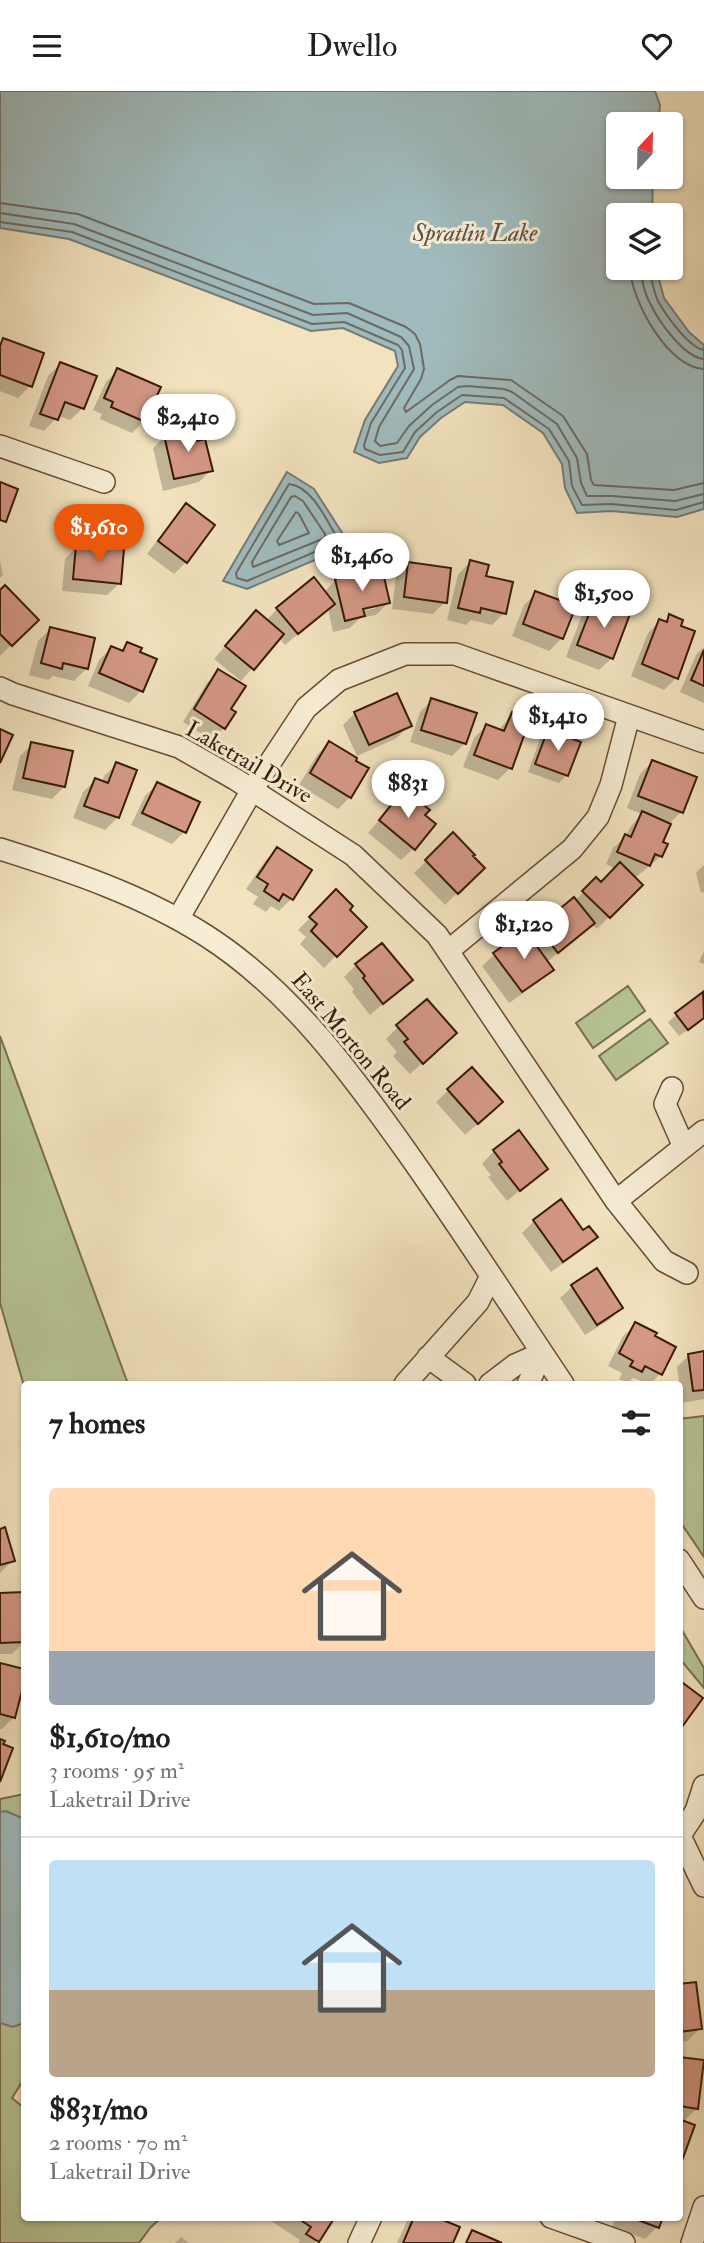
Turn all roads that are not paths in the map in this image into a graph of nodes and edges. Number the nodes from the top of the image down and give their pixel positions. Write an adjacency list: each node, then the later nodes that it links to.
1 (0, 446): 2 (street)
2 (104, 482)
3 (0, 688): 6 (street, Laketrail Drive)
4 (629, 716): 5 (street); 6 (street); 9 (street)
5 (704, 742)
6 (252, 790): 8 (street); 9 (street, Laketrail Drive)
7 (0, 849): 8 (street, East Morton Road)
8 (178, 919): 15 (street, East Morton Road)
9 (449, 951): 13 (street, Laketrail Drive)
10 (672, 1088): 12 (street)
11 (704, 1131): 12 (street)
12 (684, 1147): 13 (street)
13 (616, 1201): 14 (street, Laketrail Drive)
14 (687, 1273)
15 (491, 1276): 16 (street, East Morton Road); 17 (street)
16 (542, 1353): 20 (street); 21 (street); 22 (street, East Morton Road)
17 (428, 1357): 18 (street); 19 (street)
18 (408, 1381)
19 (462, 1381)
20 (494, 1381)
21 (529, 1381)
22 (560, 1381)
23 (683, 1566): 24 (street)
24 (704, 1598)
25 (704, 1786): 26 (street)
26 (683, 1832)
27 (683, 1843): 28 (street)
28 (704, 1886)
29 (704, 2207): 34 (street)
30 (369, 2221): 32 (street)
31 (562, 2221): 33 (street)
32 (359, 2243)
33 (624, 2243)
34 (692, 2243)

